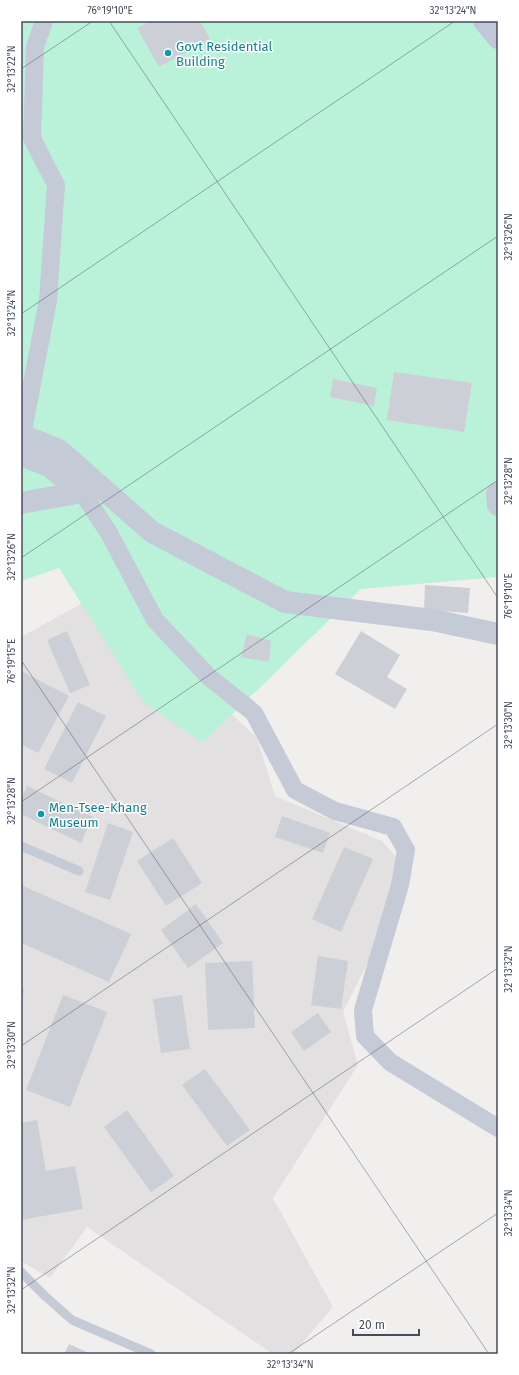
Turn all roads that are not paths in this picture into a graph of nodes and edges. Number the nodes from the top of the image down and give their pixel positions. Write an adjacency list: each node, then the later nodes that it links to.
1 (44, 21): 4 (street)
2 (484, 21): 3 (main road)
3 (498, 38)
4 (21, 442): 5 (street); 9 (street)
5 (82, 492): 7 (street); 12 (street)
6 (498, 493): 8 (street)
7 (21, 503)
8 (498, 505)
9 (498, 634)
10 (21, 846): 11 (lane)
11 (79, 872)
12 (498, 1128)
13 (21, 1272): 14 (lane)
14 (151, 1354)

